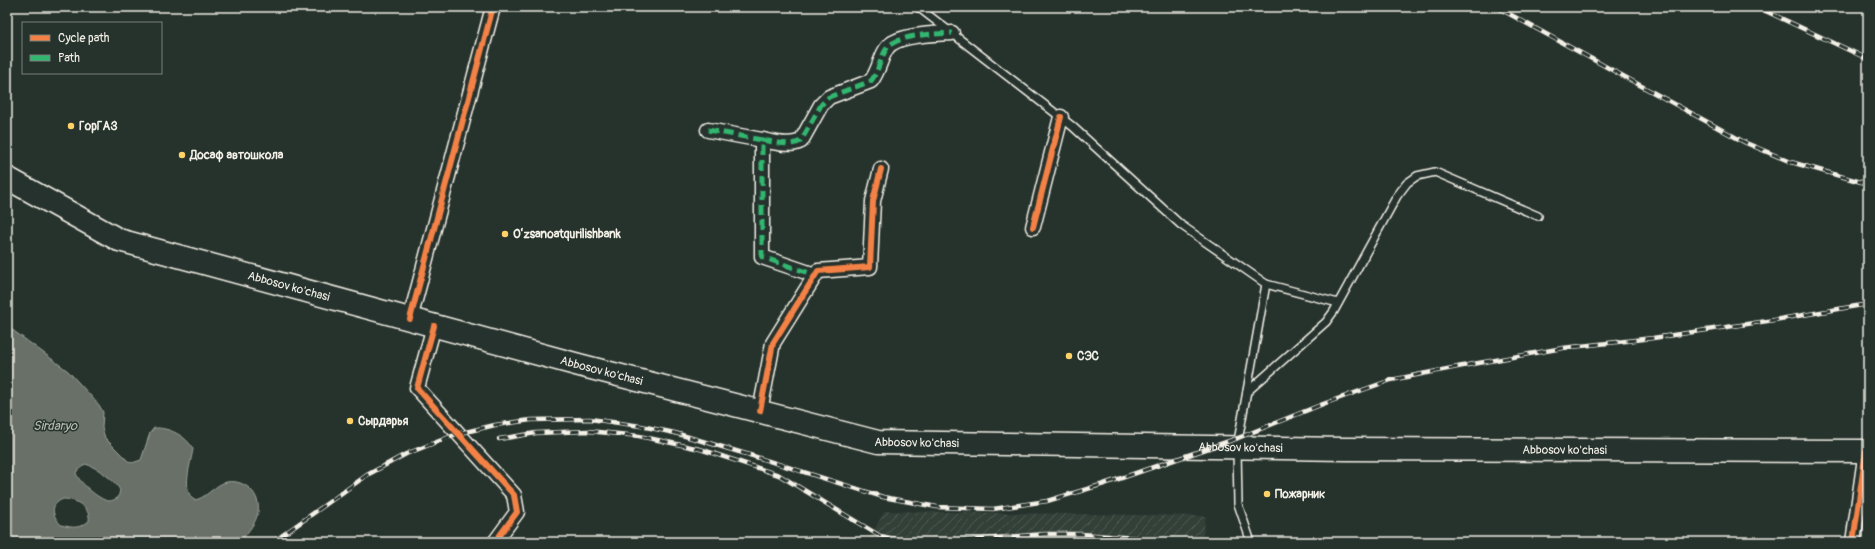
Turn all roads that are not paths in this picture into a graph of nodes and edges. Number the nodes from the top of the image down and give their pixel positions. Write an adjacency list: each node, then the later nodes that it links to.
1 (493, 7): 14 (street)
2 (918, 7): 3 (lane)
3 (952, 33): 4 (lane); 6 (street)
4 (1061, 117): 10 (street); 12 (lane)
5 (708, 130): 6 (street)
6 (762, 140): 11 (street)
7 (881, 169): 11 (street)
8 (7, 178): 14 (main road, Abbosov ko'chasi)
9 (1538, 216): 13 (lane)
10 (1033, 226)
11 (816, 275): 17 (street)
12 (1266, 284): 13 (lane); 16 (lane)
13 (1338, 303): 16 (lane)
14 (410, 319): 15 (main road, Abbosov ko'chasi)
15 (434, 326): 17 (main road, Abbosov ko'chasi); 20 (street)
16 (1247, 392): 18 (lane)
17 (760, 412): 18 (main road, Abbosov ko'chasi)
18 (1237, 447): 19 (main road, Abbosov ko'chasi); 21 (lane)
19 (1867, 451): 22 (street)
20 (495, 542)
21 (1252, 542)
22 (1853, 542)

